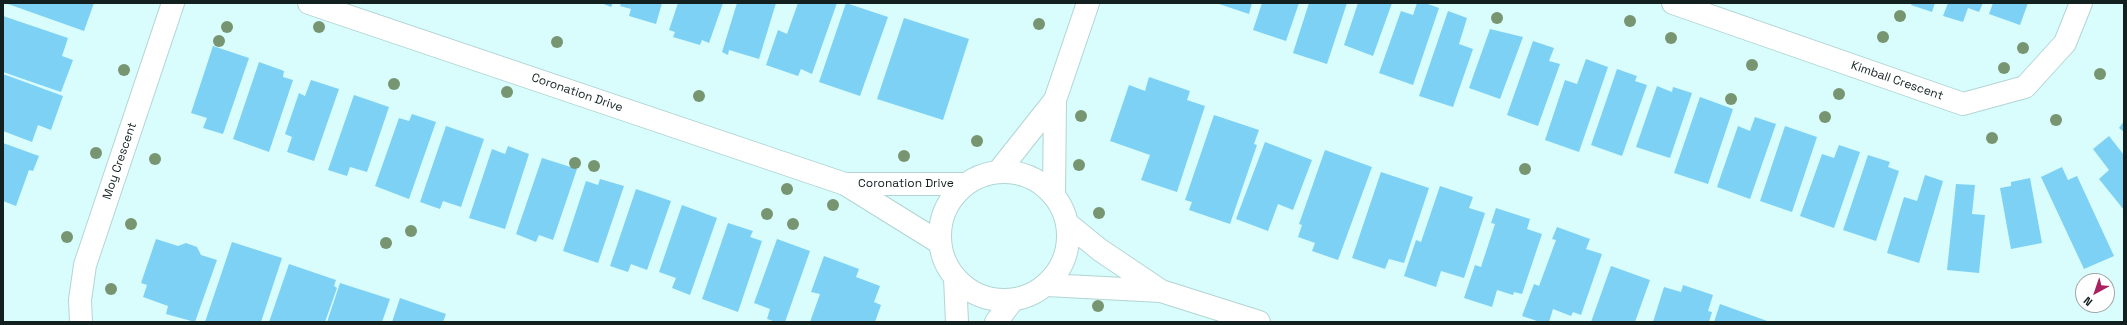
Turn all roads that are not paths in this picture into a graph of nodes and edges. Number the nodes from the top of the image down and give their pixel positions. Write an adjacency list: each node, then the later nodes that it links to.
1 (173, 3): 17 (street, Moy Crescent)
2 (309, 3): 8 (street, Coronation Drive)
3 (1088, 3): 6 (street)
4 (1673, 3): 5 (street, Kimball Crescent)
5 (2081, 3)
6 (1055, 100): 7 (street); 10 (street)
7 (998, 172): 9 (street); 10 (street)
8 (845, 184): 9 (street, Coronation Drive); 12 (street, Coronation Drive)
9 (966, 184): 12 (street)
10 (1054, 195): 11 (street)
11 (1068, 224): 14 (street); 15 (street)
12 (940, 243): 13 (street)
13 (955, 278): 16 (street); 18 (street)
14 (1047, 285): 15 (street); 16 (street)
15 (1161, 291): 20 (street)
16 (1013, 300): 19 (street)
17 (81, 322)
18 (956, 322)
19 (996, 322)
20 (1259, 322)

